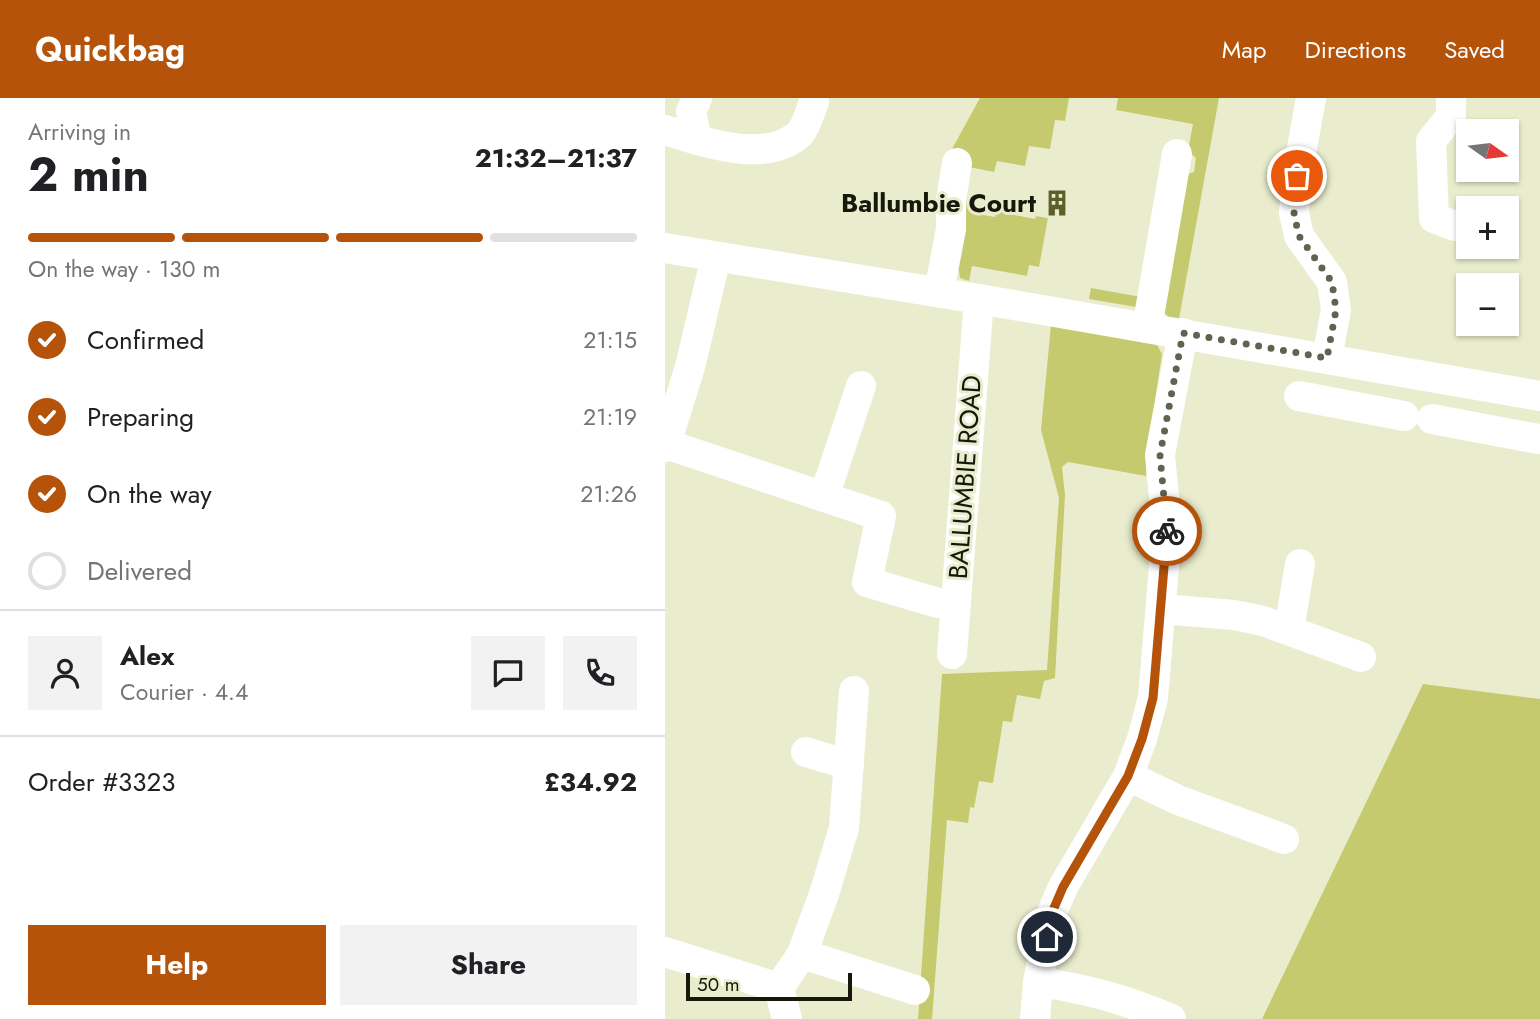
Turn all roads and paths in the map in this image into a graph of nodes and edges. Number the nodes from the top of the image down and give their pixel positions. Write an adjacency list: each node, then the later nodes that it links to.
1 (697, 98): 6 (street)
2 (1311, 98): 16 (street)
3 (814, 102): 6 (street)
4 (1451, 107): 9 (street)
5 (665, 130): 6 (street)
6 (697, 140)
7 (1177, 154): 14 (street)
8 (957, 163): 12 (street)
9 (1455, 226)
10 (665, 248): 11 (street)
11 (716, 257): 12 (street); 25 (street)
12 (939, 292): 13 (street)
13 (979, 299): 14 (street); 31 (street, BALLUMBIE ROAD)
14 (1147, 328): 15 (street)
15 (1183, 333): 16 (street); 29 (street)
16 (1327, 358): 17 (street)
17 (1365, 365): 19 (street); 22 (street)
18 (861, 386): 26 (street)
19 (1485, 386): 21 (street); 23 (street)
20 (1299, 396): 22 (street)
21 (1540, 396)
22 (1357, 407): 23 (street)
23 (1478, 428): 24 (street)
24 (1538, 439)
25 (665, 446): 26 (street)
26 (824, 497): 28 (street)
27 (1300, 564): 30 (street)
28 (937, 603)
29 (1161, 609): 30 (street); 36 (street)
30 (1289, 630): 32 (street)
31 (952, 654)
32 (1361, 657)
33 (854, 691): 35 (street)
34 (806, 752): 35 (street)
35 (849, 765): 39 (street)
36 (1128, 776): 37 (street); 40 (street)
37 (1284, 839)
38 (665, 952): 41 (street)
39 (802, 954): 41 (street); 42 (street)
40 (1038, 982): 44 (street); 45 (street)
41 (779, 988): 43 (street)
42 (915, 990)
43 (787, 1019)
44 (1035, 1019)
45 (1171, 1019)

